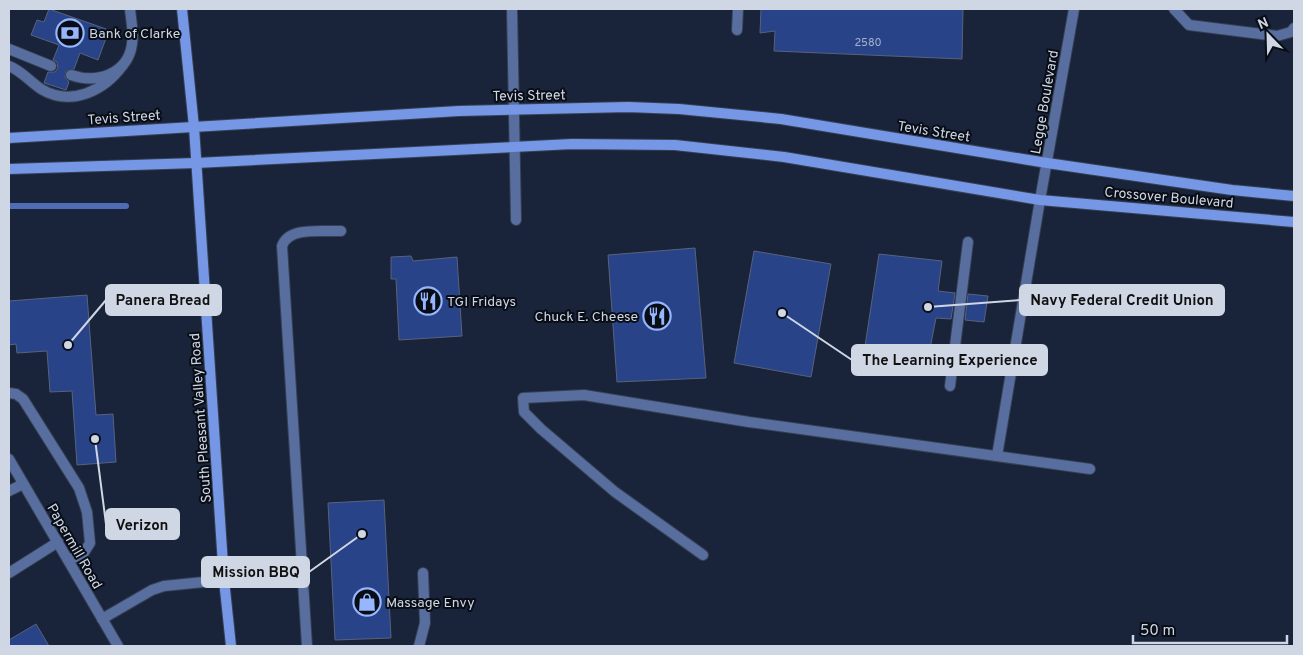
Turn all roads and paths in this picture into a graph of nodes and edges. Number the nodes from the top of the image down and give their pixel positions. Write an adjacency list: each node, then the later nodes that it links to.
1 (130, 9): 10 (street)
2 (182, 9): 15 (main road, South Pleasant Valley Road)
3 (512, 9): 14 (street)
4 (738, 9): 7 (street)
5 (1074, 9): 19 (street, Legge Boulevard)
6 (1174, 9): 8 (street)
7 (737, 30)
8 (1293, 32)
9 (9, 49): 12 (street)
10 (123, 65): 11 (street); 13 (street)
11 (9, 66)
12 (51, 66)
13 (72, 75)
14 (514, 109): 15 (main road, Tevis Street); 17 (street); 19 (main road, Tevis Street)
15 (194, 127): 16 (main road, Tevis Street); 18 (main road, South Pleasant Valley Road)
16 (9, 138)
17 (514, 147): 18 (main road); 22 (main road); 23 (street)
18 (196, 163): 20 (main road); 40 (main road, South Pleasant Valley Road)
19 (1047, 163): 21 (main road, Crossover Boulevard); 22 (street, Legge Boulevard)
20 (9, 169)
21 (1294, 196)
22 (1040, 200): 24 (main road, Crossover Boulevard); 29 (street, Legge Boulevard)
23 (516, 220)
24 (1294, 222)
25 (341, 231): 38 (street)
26 (968, 242): 27 (street)
27 (950, 386)
28 (9, 393): 36 (street)
29 (998, 456): 31 (street); 35 (street)
30 (9, 460): 32 (street, Papermill Road)
31 (1090, 469)
32 (23, 484): 33 (street); 34 (street, Papermill Road)
33 (9, 491)
34 (58, 542): 36 (street, Papermill Road); 37 (street)
35 (703, 555)
36 (68, 560): 41 (street, Papermill Road)
37 (9, 573)
38 (301, 573): 40 (street); 44 (street)
39 (423, 574): 45 (street)
40 (224, 580): 41 (street); 43 (main road, South Pleasant Valley Road)
41 (102, 619): 42 (street, Papermill Road)
42 (118, 646)
43 (231, 646)
44 (307, 646)
45 (419, 646)

